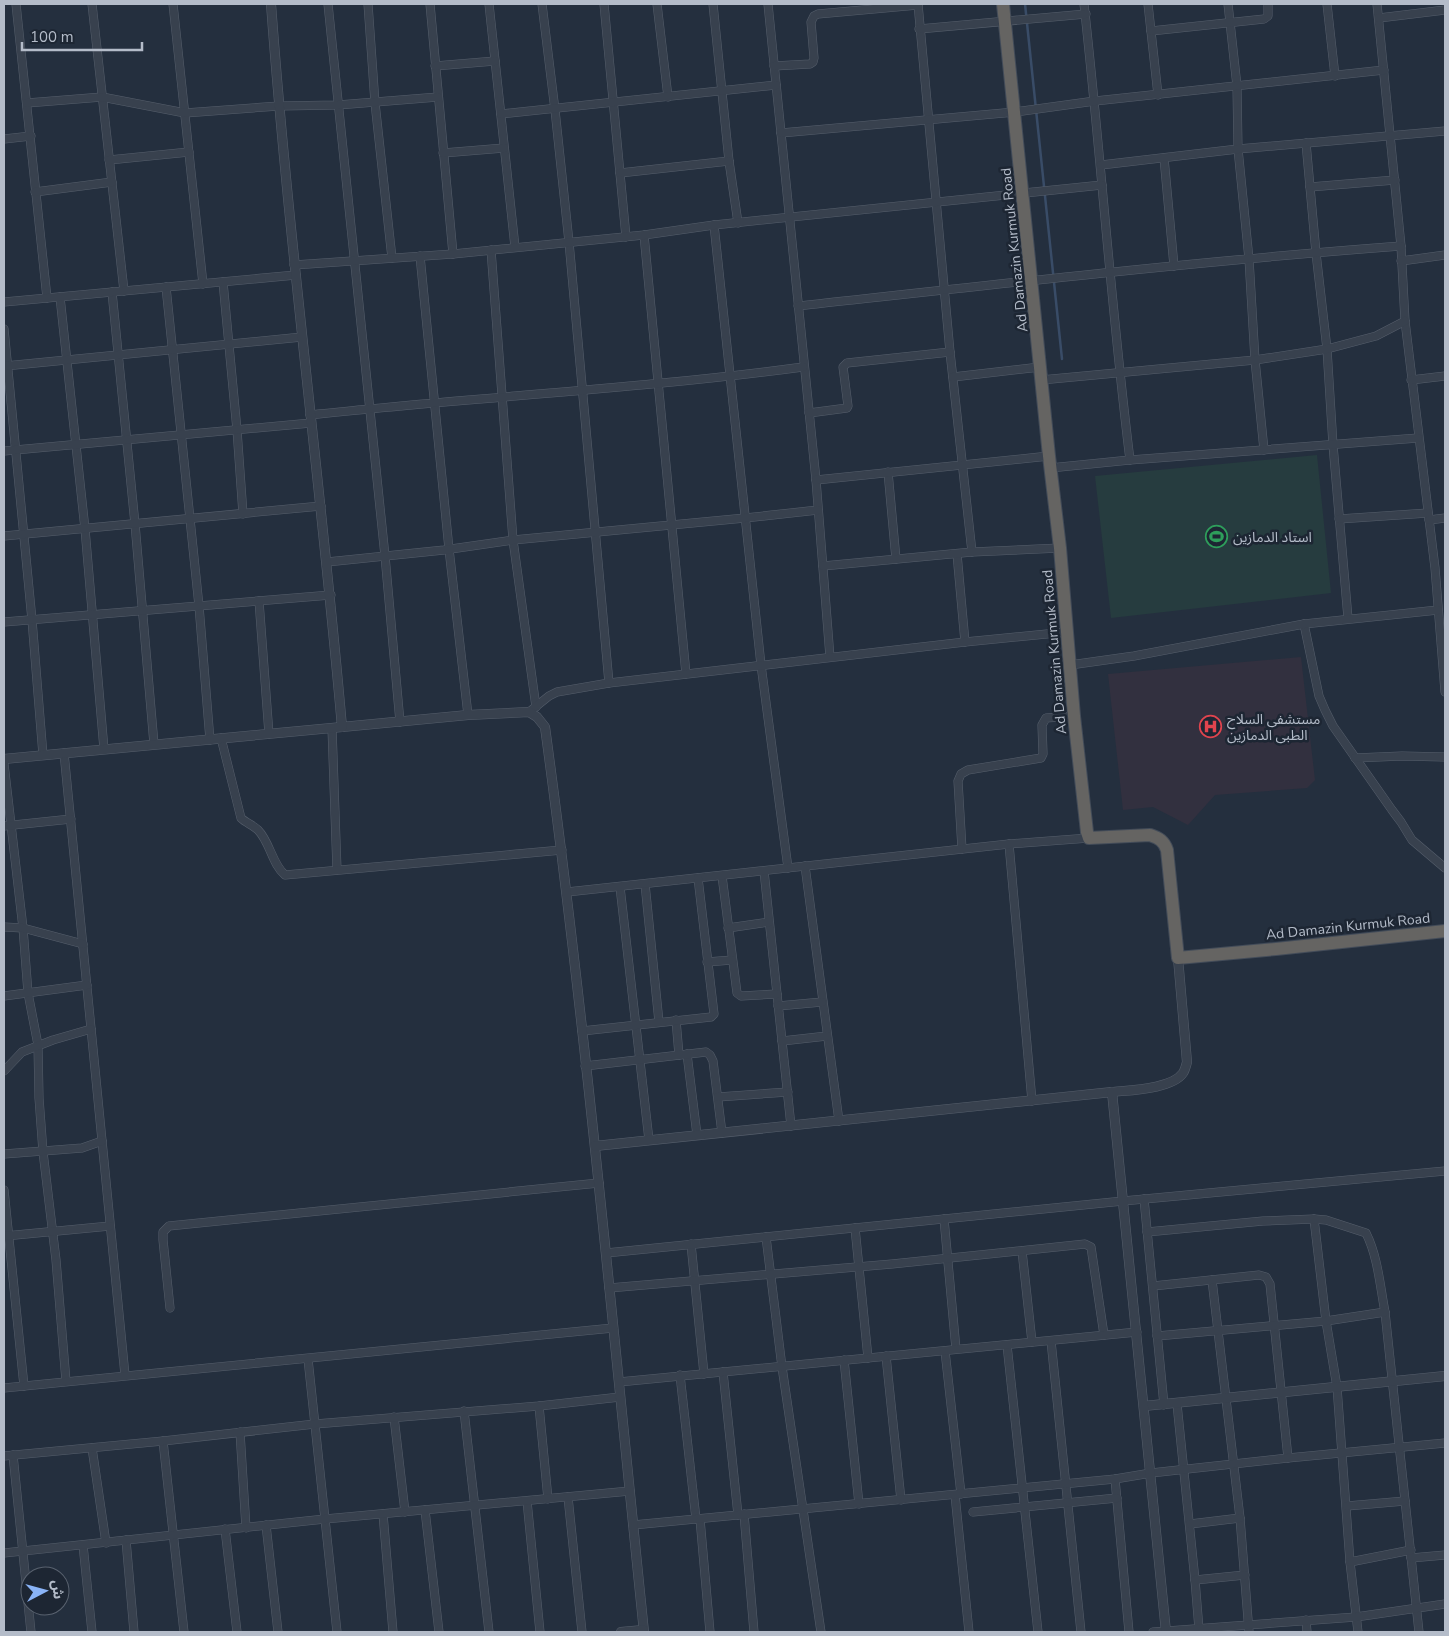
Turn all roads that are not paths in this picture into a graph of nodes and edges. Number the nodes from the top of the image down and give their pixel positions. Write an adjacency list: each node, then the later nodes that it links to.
1 (16, 4): 43 (street)
2 (92, 4): 38 (street)
3 (173, 4): 49 (street)
4 (271, 4): 46 (street)
5 (328, 4): 45 (street)
6 (368, 4): 44 (street)
7 (430, 4): 30 (street)
8 (490, 4): 29 (street)
9 (542, 4): 47 (street)
10 (604, 4): 42 (street)
11 (657, 4): 40 (street)
12 (713, 4): 36 (street)
13 (768, 4): 31 (street)
14 (918, 4): 27 (street); 31 (street)
15 (1004, 4): 25 (highway, Ad Damazin Kurmuk Road)
16 (1084, 4): 23 (street)
17 (1148, 4): 28 (street)
18 (1228, 4): 26 (street)
19 (1268, 4): 26 (street)
20 (1327, 4): 33 (street)
21 (1378, 4): 24 (street)
22 (1445, 10): 24 (street)
23 (1086, 14): 25 (street); 41 (street)
24 (1379, 18): 32 (street)
25 (1006, 22): 27 (street); 48 (highway, Ad Damazin Kurmuk Road)
26 (1229, 22): 28 (street); 35 (street)
27 (919, 29): 51 (street)
28 (1152, 32): 37 (street)
29 (495, 60): 30 (street); 50 (street)
30 (435, 66): 39 (street)
31 (774, 66): 34 (street)
32 (1384, 70): 33 (street); 54 (street)
33 (1336, 76): 35 (street)
34 (776, 85): 36 (street); 53 (street)
35 (1237, 86): 37 (street); 59 (street)
36 (723, 92): 40 (street); 64 (street)
37 (1158, 95): 41 (street)
38 (102, 97): 43 (street); 49 (street); 63 (street)
39 (438, 97): 44 (street); 61 (street)
40 (668, 97): 42 (street)
41 (1095, 101): 48 (street); 65 (street)
42 (613, 102): 47 (street); 66 (street)
43 (27, 103): 55 (street)
44 (375, 103): 45 (street); 87 (street)
45 (338, 105): 46 (street); 90 (street)
46 (279, 106): 49 (street); 91 (street)
47 (555, 110): 50 (street); 79 (street)
48 (1015, 112): 51 (street); 72 (highway, Ad Damazin Kurmuk Road)
49 (184, 113): 60 (street)
50 (501, 114): 58 (street)
51 (928, 119): 53 (street); 73 (street)
52 (1445, 131): 54 (street)
53 (781, 133): 74 (street)
54 (1391, 135): 57 (street); 67 (street)
55 (30, 136): 56 (street); 71 (street)
56 (4, 139)
57 (1306, 143): 59 (street); 70 (street)
58 (504, 148): 61 (street); 81 (street)
59 (1238, 149): 62 (street); 88 (street)
60 (189, 152): 63 (street); 97 (street)
61 (443, 153): 84 (street)
62 (1164, 158): 65 (street); 92 (street)
63 (109, 160): 68 (street)
64 (730, 161): 66 (street); 75 (street)
65 (1100, 164): 69 (street)
66 (620, 173): 78 (street)
67 (1395, 180): 70 (street); 80 (street)
68 (112, 182): 71 (street); 100 (street)
69 (1102, 185): 72 (street); 93 (street)
70 (1310, 187): 83 (street)
71 (35, 192): 103 (street)
72 (1023, 192): 73 (street); 96 (highway, Ad Damazin Kurmuk Road)
73 (937, 203): 74 (street); 99 (street)
74 (789, 218): 75 (street); 105 (street)
75 (738, 223): 76 (street)
76 (714, 225): 77 (street); 121 (street)
77 (644, 235): 78 (street); 125 (street)
78 (626, 237): 79 (street)
79 (568, 242): 81 (street); 126 (street)
80 (1401, 246): 83 (street); 89 (street)
81 (515, 247): 82 (street)
82 (490, 250): 84 (street); 127 (street)
83 (1316, 253): 88 (street); 111 (street)
84 (452, 254): 86 (street)
85 (1445, 255): 89 (street)
86 (420, 256): 87 (street); 128 (street)
87 (392, 258): 90 (street)
88 (1249, 259): 92 (street); 115 (street)
89 (1402, 261): 106 (street)
90 (355, 262): 91 (street); 129 (street)
91 (294, 265): 94 (street)
92 (1174, 266): 93 (street)
93 (1110, 272): 96 (street); 119 (street)
94 (296, 275): 95 (street); 108 (street)
95 (223, 282): 97 (street); 109 (street)
96 (1032, 282): 99 (street); 118 (highway, Ad Damazin Kurmuk Road)
97 (203, 284): 98 (street)
98 (166, 287): 100 (street); 110 (street)
99 (944, 290): 105 (street); 112 (street)
100 (124, 291): 101 (street)
101 (112, 292): 102 (street); 113 (street)
102 (60, 297): 103 (street); 114 (street)
103 (47, 298): 104 (street)
104 (4, 302)
105 (798, 306): 117 (street)
106 (1404, 321): 111 (street); 124 (street)
107 (4, 329): 116 (street)
108 (302, 337): 109 (street); 131 (street)
109 (228, 344): 110 (street); 132 (street)
110 (172, 349): 113 (street); 133 (street)
111 (1327, 349): 115 (street); 137 (street)
112 (950, 352): 122 (street); 130 (street)
113 (118, 355): 114 (street); 135 (street)
114 (67, 360): 116 (street); 136 (street)
115 (1255, 360): 119 (street); 139 (street)
116 (6, 366): 138 (street)
117 (803, 367): 121 (street); 130 (street)
118 (1040, 367): 122 (street); 123 (highway, Ad Damazin Kurmuk Road)
119 (1120, 372): 123 (street); 141 (street)
120 (1445, 376): 124 (street)
121 (730, 377): 125 (street); 150 (street)
122 (953, 377): 143 (street)
123 (1041, 380): 142 (highway, Ad Damazin Kurmuk Road)
124 (1411, 380): 134 (street)
125 (658, 384): 126 (street); 155 (street)
126 (581, 390): 127 (street); 157 (street)
127 (502, 396): 128 (street); 160 (street)
128 (434, 403): 129 (street); 162 (street)
129 (369, 409): 131 (street); 165 (street)
130 (809, 413): 145 (street)
131 (311, 419): 132 (street); 146 (street)
132 (237, 430): 133 (street); 148 (street)
133 (181, 435): 135 (street); 152 (street)
134 (1418, 438): 137 (street); 149 (street)
135 (127, 440): 136 (street); 154 (street)
136 (76, 445): 138 (street); 156 (street)
137 (1333, 445): 139 (street); 153 (street)
138 (16, 450): 140 (street); 158 (street)
139 (1264, 450): 141 (street)
140 (4, 452)
141 (1130, 460): 142 (street)
142 (1050, 462): 143 (street); 161 (highway, Ad Damazin Kurmuk Road)
143 (963, 464): 144 (street); 163 (street)
144 (888, 472): 145 (street); 166 (street)
145 (816, 480): 147 (street)
146 (321, 506): 148 (street); 167 (street)
147 (818, 510): 150 (street); 168 (street)
148 (243, 514): 152 (street)
149 (1429, 517): 151 (street); 153 (street); 172 (street)
150 (746, 518): 155 (street); 183 (street)
151 (1445, 518)
152 (191, 519): 154 (street); 171 (street)
153 (1339, 519): 175 (street)
154 (135, 524): 156 (street); 173 (street)
155 (672, 525): 157 (street); 185 (street)
156 (85, 529): 158 (street); 174 (street)
157 (595, 532): 160 (street); 186 (street)
158 (24, 535): 159 (street); 176 (street)
159 (4, 536)
160 (513, 540): 162 (street); 188 (street)
161 (1060, 548): 163 (street); 179 (highway, Ad Damazin Kurmuk Road)
162 (449, 549): 165 (street); 189 (street)
163 (972, 552): 164 (street)
164 (957, 554): 166 (street); 180 (street)
165 (385, 556): 167 (street); 191 (street)
166 (896, 559): 168 (street)
167 (327, 562): 169 (street)
168 (823, 566): 182 (street)
169 (331, 595): 170 (street); 192 (street)
170 (259, 600): 171 (street); 194 (street)
171 (199, 606): 173 (street); 196 (street)
172 (1438, 610): 175 (street); 181 (street)
173 (142, 611): 174 (street); 197 (street)
174 (93, 615): 176 (street); 198 (street)
175 (1348, 618): 178 (street)
176 (32, 620): 177 (street); 200 (street)
177 (4, 622)
178 (1304, 624): 184 (street); 202 (street)
179 (1068, 632): 180 (street); 184 (highway, Ad Damazin Kurmuk Road)
180 (965, 642): 182 (street)
181 (1443, 644): 187 (street)
182 (830, 657): 183 (street)
183 (761, 665): 185 (street); 212 (street)
184 (1070, 665): 190 (highway, Ad Damazin Kurmuk Road)
185 (686, 674): 186 (street)
186 (609, 682): 188 (street)
187 (1445, 692)
188 (532, 710): 189 (street); 210 (street)
189 (468, 715): 191 (street)
190 (1074, 716): 207 (highway, Ad Damazin Kurmuk Road); 209 (street)
191 (400, 722): 192 (street)
192 (342, 727): 193 (street)
193 (332, 728): 194 (street); 214 (street)
194 (269, 734): 195 (street)
195 (221, 738): 196 (street); 214 (street)
196 (210, 740): 197 (street)
197 (154, 744): 198 (street)
198 (104, 749): 199 (street)
199 (64, 753): 200 (street); 205 (street)
200 (43, 755): 203 (street)
201 (1445, 757): 202 (street)
202 (1355, 758): 213 (street)
203 (4, 759)
204 (4, 764): 206 (street)
205 (71, 819): 206 (street); 226 (street)
206 (7, 825): 223 (street)
207 (1089, 838): 208 (street); 227 (highway)
208 (1009, 844): 209 (street); 251 (street)
209 (962, 849): 211 (street)
210 (562, 850): 214 (street); 220 (street)
211 (805, 866): 212 (street); 234 (street)
212 (788, 868): 215 (street)
213 (1445, 868)
214 (337, 870)
215 (764, 871): 216 (street); 221 (street)
216 (722, 876): 217 (street); 224 (street)
217 (698, 878): 218 (street); 229 (street)
218 (645, 884): 219 (street); 237 (street)
219 (620, 887): 220 (street); 238 (street)
220 (567, 892): 240 (street)
221 (769, 922): 224 (street); 232 (street)
222 (4, 927): 223 (street)
223 (23, 928): 226 (street); 231 (street)
224 (728, 928): 228 (street)
225 (1445, 931): 227 (highway, Ad Damazin Kurmuk Road)
226 (83, 944): 230 (street)
227 (1178, 958): 249 (street)
228 (732, 960): 229 (street); 232 (street)
229 (707, 962): 236 (street)
230 (87, 985): 231 (street); 239 (street)
231 (28, 993): 233 (street); 243 (street)
232 (777, 994): 235 (street)
233 (4, 996)
234 (822, 1002): 235 (street); 241 (street)
235 (778, 1006): 242 (street)
236 (676, 1020): 237 (street); 244 (street)
237 (659, 1022): 238 (street)
238 (636, 1025): 240 (street); 245 (street)
239 (91, 1029): 243 (street); 257 (street)
240 (582, 1031): 246 (street)
241 (827, 1036): 242 (street); 252 (street)
242 (782, 1041): 248 (street)
243 (38, 1045): 247 (street); 259 (street)
244 (683, 1055): 245 (street); 250 (street); 255 (street)
245 (639, 1060): 246 (street); 256 (street)
246 (585, 1066): 258 (street)
247 (4, 1071)
248 (788, 1092): 250 (street); 253 (street)
249 (1112, 1092): 251 (street); 264 (street)
250 (718, 1097): 254 (street)
251 (1032, 1101): 252 (street)
252 (838, 1121): 253 (street)
253 (791, 1126): 254 (street)
254 (722, 1133): 255 (street)
255 (697, 1136): 256 (street)
256 (649, 1140): 258 (street)
257 (102, 1141): 259 (street); 268 (street)
258 (595, 1146): 262 (street)
259 (43, 1152): 260 (street); 270 (street)
260 (4, 1154)
261 (1445, 1171): 265 (street)
262 (599, 1183): 276 (street); 284 (street)
263 (4, 1190): 272 (street)
264 (1123, 1200): 265 (street); 266 (street); 290 (street)
265 (1144, 1200): 271 (street)
266 (944, 1219): 269 (street); 277 (street)
267 (1314, 1219): 271 (street); 285 (street); 286 (street)
268 (110, 1226): 270 (street); 306 (street)
269 (855, 1228): 273 (street); 278 (street)
270 (52, 1231): 272 (street); 308 (street)
271 (1148, 1232): 282 (street)
272 (6, 1236): 311 (street)
273 (766, 1237): 274 (street); 279 (street)
274 (691, 1244): 276 (street); 281 (street)
275 (1022, 1250): 277 (street); 291 (street); 294 (street)
276 (606, 1253): 283 (street)
277 (948, 1258): 278 (street); 296 (street)
278 (859, 1266): 279 (street); 299 (street)
279 (770, 1275): 281 (street); 302 (street)
280 (1212, 1280): 282 (street); 287 (street); 289 (street)
281 (694, 1281): 283 (street); 304 (street)
282 (1153, 1286): 292 (street)
283 (609, 1288): 288 (street)
284 (170, 1308)
285 (1385, 1312): 286 (street); 310 (street)
286 (1326, 1321): 287 (street); 312 (street)
287 (1274, 1325): 289 (street); 314 (street)
288 (613, 1328): 300 (street); 309 (street)
289 (1218, 1330): 292 (street); 316 (street)
290 (1137, 1332): 291 (street); 320 (street)
291 (1104, 1336): 293 (street)
292 (1157, 1336): 318 (street)
293 (1051, 1341): 294 (street); 337 (street)
294 (1032, 1342): 295 (street)
295 (1007, 1345): 296 (street); 338 (street)
296 (956, 1349): 297 (street)
297 (945, 1351): 298 (street); 340 (street)
298 (886, 1356): 299 (street); 344 (street)
299 (868, 1358): 301 (street)
300 (308, 1359): 306 (street); 323 (street)
301 (844, 1360): 302 (street); 348 (street)
302 (782, 1367): 303 (street); 352 (street)
303 (724, 1372): 304 (street); 357 (street)
304 (704, 1374): 305 (street)
305 (680, 1375): 309 (street); 360 (street)
306 (125, 1376): 308 (street)
307 (1445, 1376): 310 (street)
308 (66, 1381): 311 (street)
309 (619, 1382): 315 (street)
310 (1393, 1382): 312 (street); 327 (street)
311 (24, 1386): 313 (street)
312 (1337, 1386): 314 (street); 329 (street)
313 (4, 1388)
314 (1281, 1393): 316 (street); 332 (street)
315 (620, 1397): 319 (street); 339 (street)
316 (1226, 1399): 317 (street); 333 (street)
317 (1177, 1404): 318 (street); 334 (street)
318 (1164, 1405): 320 (street)
319 (539, 1406): 321 (street); 343 (street)
320 (1144, 1406): 335 (street)
321 (464, 1411): 322 (street); 349 (street)
322 (394, 1417): 323 (street); 354 (street)
323 (315, 1424): 324 (street); 359 (street)
324 (240, 1432): 325 (street); 364 (street)
325 (163, 1441): 328 (street); 366 (street)
326 (1445, 1443): 327 (street)
327 (1400, 1446): 329 (street); 346 (street)
328 (92, 1448): 330 (street); 368 (street)
329 (1341, 1452): 332 (street); 350 (street)
330 (13, 1455): 331 (street); 370 (street)
331 (4, 1456)
332 (1288, 1458): 333 (street)
333 (1234, 1465): 334 (street); 358 (street)
334 (1184, 1470): 335 (street); 361 (street)
335 (1151, 1474): 336 (street); 384 (street)
336 (1115, 1479): 337 (street); 342 (street)
337 (1067, 1484): 338 (street); 347 (street)
338 (1024, 1488): 340 (street); 351 (street)
339 (630, 1492): 341 (street); 363 (street)
340 (958, 1495): 344 (street); 401 (street)
341 (568, 1497): 343 (street); 396 (street)
342 (1117, 1498): 347 (street); 404 (street)
343 (548, 1499): 345 (street)
344 (901, 1500): 348 (street)
345 (527, 1501): 349 (street); 395 (street)
346 (1405, 1501): 350 (street); 372 (street)
347 (1069, 1502): 351 (street); 403 (street)
348 (859, 1504): 352 (street)
349 (475, 1506): 353 (street); 394 (street)
350 (1347, 1506): 374 (street)
351 (1025, 1507): 355 (street); 402 (street)
352 (804, 1509): 357 (street); 400 (street)
353 (425, 1510): 354 (street); 393 (street)
354 (405, 1512): 356 (street)
355 (973, 1512)
356 (383, 1514): 359 (street); 392 (street)
357 (741, 1515): 360 (street); 399 (street)
358 (1240, 1518): 361 (street); 375 (street)
359 (325, 1519): 362 (street); 391 (street)
360 (698, 1519): 363 (street); 398 (street)
361 (1190, 1524): 376 (street)
362 (266, 1525): 364 (street); 390 (street)
363 (633, 1526): 383 (street)
364 (246, 1528): 365 (street)
365 (225, 1530): 366 (street); 389 (street)
366 (173, 1535): 367 (street); 388 (street)
367 (126, 1540): 368 (street); 387 (street)
368 (106, 1543): 369 (street)
369 (83, 1545): 370 (street); 386 (street)
370 (23, 1551): 371 (street); 385 (street)
371 (4, 1553)
372 (1411, 1554): 373 (street); 374 (street); 378 (street)
373 (1445, 1555)
374 (1350, 1562): 379 (street)
375 (1245, 1575): 376 (street); 381 (street)
376 (1195, 1580): 382 (street)
377 (1445, 1604): 378 (street)
378 (1417, 1609): 379 (street); 408 (street)
379 (1356, 1617): 380 (street); 407 (street)
380 (1306, 1620): 381 (street); 406 (street)
381 (1248, 1628): 382 (street)
382 (1199, 1629): 384 (street)
383 (644, 1631): 397 (street)
384 (1166, 1631): 405 (street)
385 (31, 1632)
386 (92, 1632)
387 (134, 1632)
388 (184, 1632)
389 (236, 1632)
390 (278, 1632)
391 (338, 1632)
392 (393, 1632)
393 (439, 1632)
394 (488, 1632)
395 (540, 1632)
396 (582, 1632)
397 (622, 1632)
398 (710, 1632)
399 (754, 1632)
400 (821, 1632)
401 (969, 1632)
402 (1038, 1632)
403 (1081, 1632)
404 (1129, 1632)
405 (1153, 1632)
406 (1307, 1632)
407 (1358, 1632)
408 (1419, 1632)

